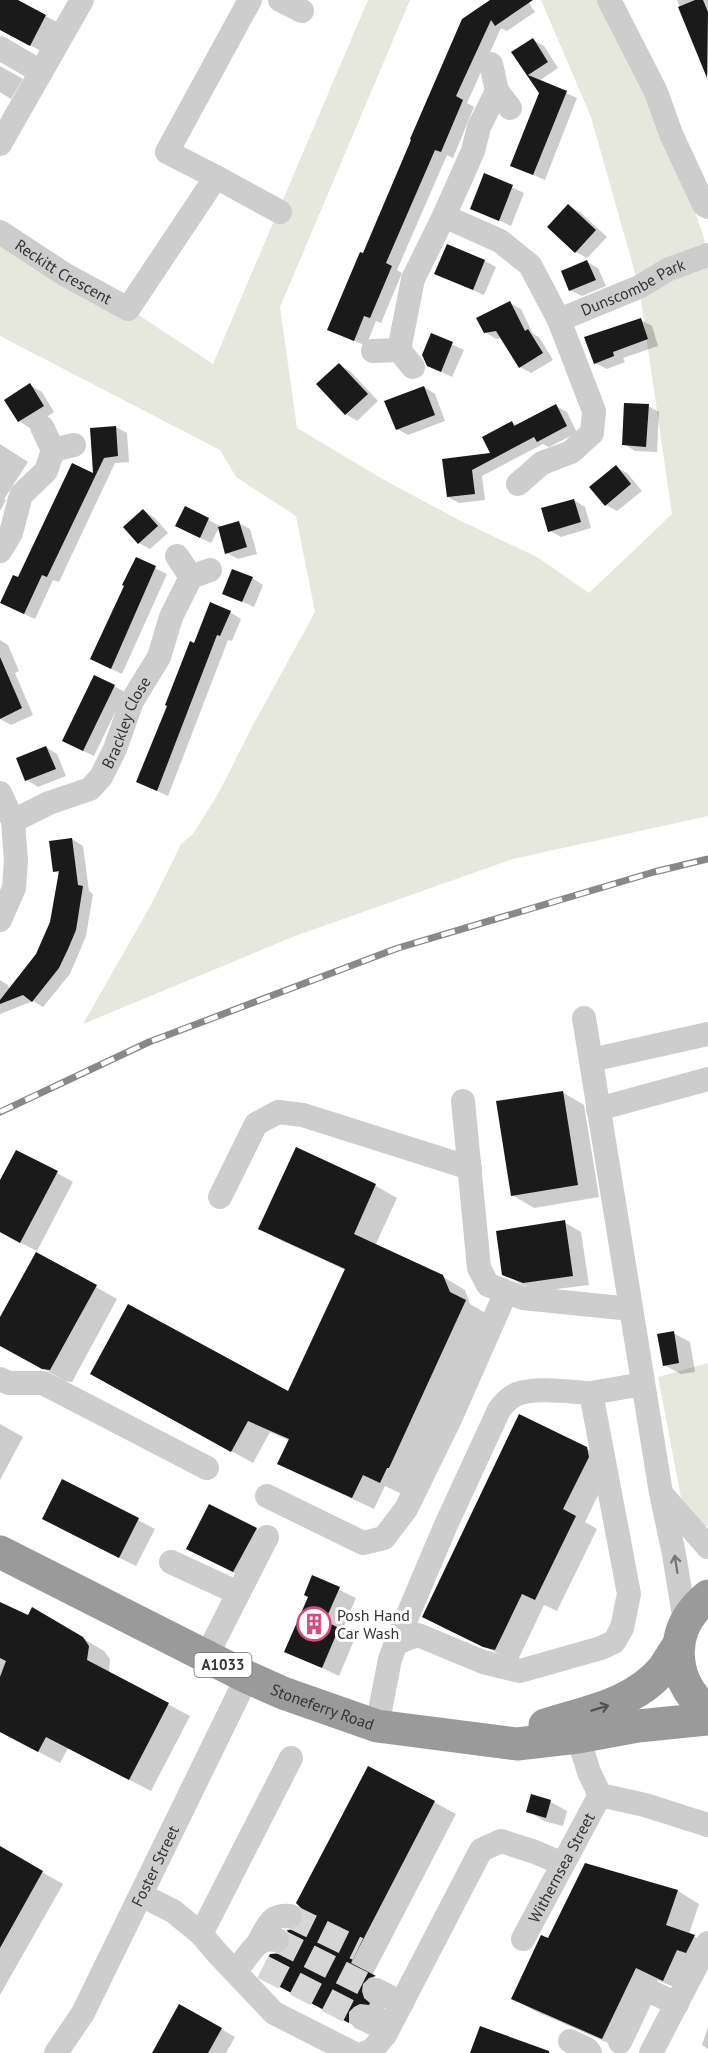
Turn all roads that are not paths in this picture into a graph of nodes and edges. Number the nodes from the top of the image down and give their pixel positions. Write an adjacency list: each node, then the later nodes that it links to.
1 (82, 0): 6 (street)
2 (250, 0): 8 (street)
3 (609, 0): 9 (street)
4 (0, 48): 6 (street)
5 (491, 64): 11 (street)
6 (41, 72): 7 (street)
7 (0, 144)
8 (216, 177): 10 (street); 12 (street, Reckitt Crescent)
9 (708, 207)
10 (280, 212)
11 (444, 216): 14 (street, Dunscombe Park); 15 (street)
12 (0, 232)
13 (708, 255): 14 (street, Dunscombe Park)
14 (559, 320): 17 (street, Dunscombe Park)
15 (374, 351)
16 (42, 427): 18 (street)
17 (513, 488)
18 (0, 551)
19 (177, 556): 21 (street, Brackley Close)
20 (0, 793): 21 (street)
21 (13, 821): 22 (street)
22 (0, 920)
23 (584, 1018): 25 (street)
24 (708, 1034): 25 (street)
25 (591, 1060): 28 (street)
26 (708, 1079): 28 (street)
27 (463, 1101): 29 (street)
28 (598, 1109): 32 (street)
29 (470, 1168): 30 (street); 31 (street)
30 (220, 1197)
31 (506, 1292): 32 (street); 38 (street)
32 (631, 1310): 34 (street)
33 (0, 1378): 36 (street)
34 (643, 1384): 35 (street); 37 (street)
35 (591, 1393): 46 (street); 46 (street)
36 (207, 1468)
37 (661, 1493): 40 (street); 45 (street, one-way to 37)
38 (267, 1496)
39 (267, 1537): 43 (street)
40 (708, 1547)
41 (0, 1552): 47 (highway, Stoneferry Road / A1033)
42 (171, 1562): 43 (street)
43 (238, 1593): 47 (street)
44 (708, 1596): 45 (highway, Stoneferry Road)
45 (682, 1634): 49 (highway); 52 (highway, Stoneferry Road / A1033, one-way to 45)
46 (396, 1643): 51 (street)
47 (206, 1657): 48 (highway, Stoneferry Road / A1033)
48 (247, 1677): 51 (highway, Stoneferry Road / A1033); 58 (street, Foster Street)
49 (708, 1710)
50 (708, 1719): 53 (highway, Stoneferry Road / A1033)
51 (377, 1726): 52 (highway, Stoneferry Road / A1033)
52 (460, 1737): 53 (highway, Stoneferry Road / A1033)
53 (578, 1737): 55 (street)
54 (291, 1758): 60 (street)
55 (600, 1795): 56 (street); 57 (street, Withernsea Street)
56 (708, 1825)
57 (563, 1864): 61 (street, Withernsea Street); 65 (street)
58 (141, 1895): 60 (street); 70 (street, Foster Street)
59 (290, 1916): 63 (street)
60 (201, 1934): 63 (street)
61 (523, 1939)
62 (708, 1943): 66 (street)
63 (246, 1967): 71 (street)
64 (376, 1990): 65 (street)
65 (402, 2002): 68 (street)
66 (677, 2004): 69 (street); 73 (street)
67 (362, 2018): 68 (street)
68 (387, 2030): 72 (street)
69 (620, 2042)
70 (56, 2053)
71 (353, 2053)
72 (364, 2053)
73 (651, 2053)

